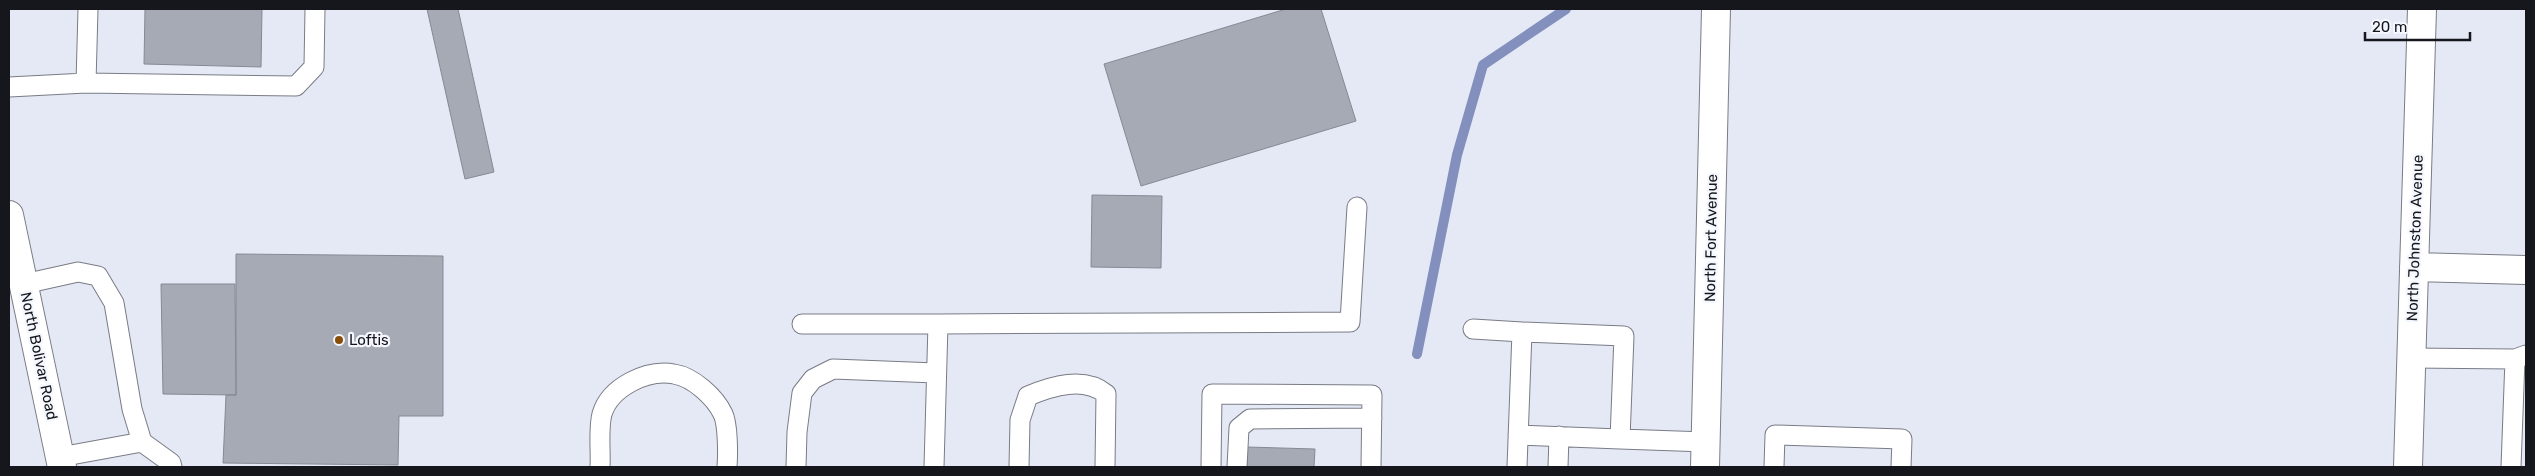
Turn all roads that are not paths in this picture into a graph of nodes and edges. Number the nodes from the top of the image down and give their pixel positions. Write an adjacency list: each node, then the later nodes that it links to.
1 (88, 9): 5 (lane)
2 (315, 9): 5 (lane)
3 (1716, 9): 24 (street, North Fort Avenue)
4 (2422, 9): 9 (street, North Johnston Avenue)
5 (86, 83): 6 (lane)
6 (9, 87)
7 (1357, 207): 13 (lane)
8 (9, 216): 10 (street, North Bolivar Road)
9 (2414, 267): 11 (street); 17 (street, North Johnston Avenue)
10 (17, 270): 23 (lane); 25 (street, North Bolivar Road)
11 (2526, 270)
12 (802, 324): 13 (lane)
13 (938, 324): 18 (lane)
14 (1473, 330): 15 (lane)
15 (1522, 332): 20 (lane); 22 (lane)
16 (2520, 357): 17 (lane); 41 (lane)
17 (2411, 358): 40 (street, North Johnston Avenue)
18 (936, 373): 29 (lane); 30 (lane)
19 (1372, 418): 33 (lane); 34 (lane); 35 (lane)
20 (1518, 435): 21 (lane); 36 (lane)
21 (1559, 436): 22 (lane); 37 (lane)
22 (1620, 439): 24 (lane)
23 (142, 442): 25 (lane); 26 (lane)
24 (1705, 455)
25 (61, 462)
26 (172, 467)
27 (600, 467): 28 (lane)
28 (727, 467)
29 (796, 467)
30 (934, 467)
31 (1019, 467): 32 (lane)
32 (1105, 467)
33 (1211, 467)
34 (1237, 467)
35 (1371, 467)
36 (1517, 467)
37 (1558, 467)
38 (1774, 467): 39 (lane)
39 (1901, 467)
40 (2408, 467)
41 (2511, 467)

